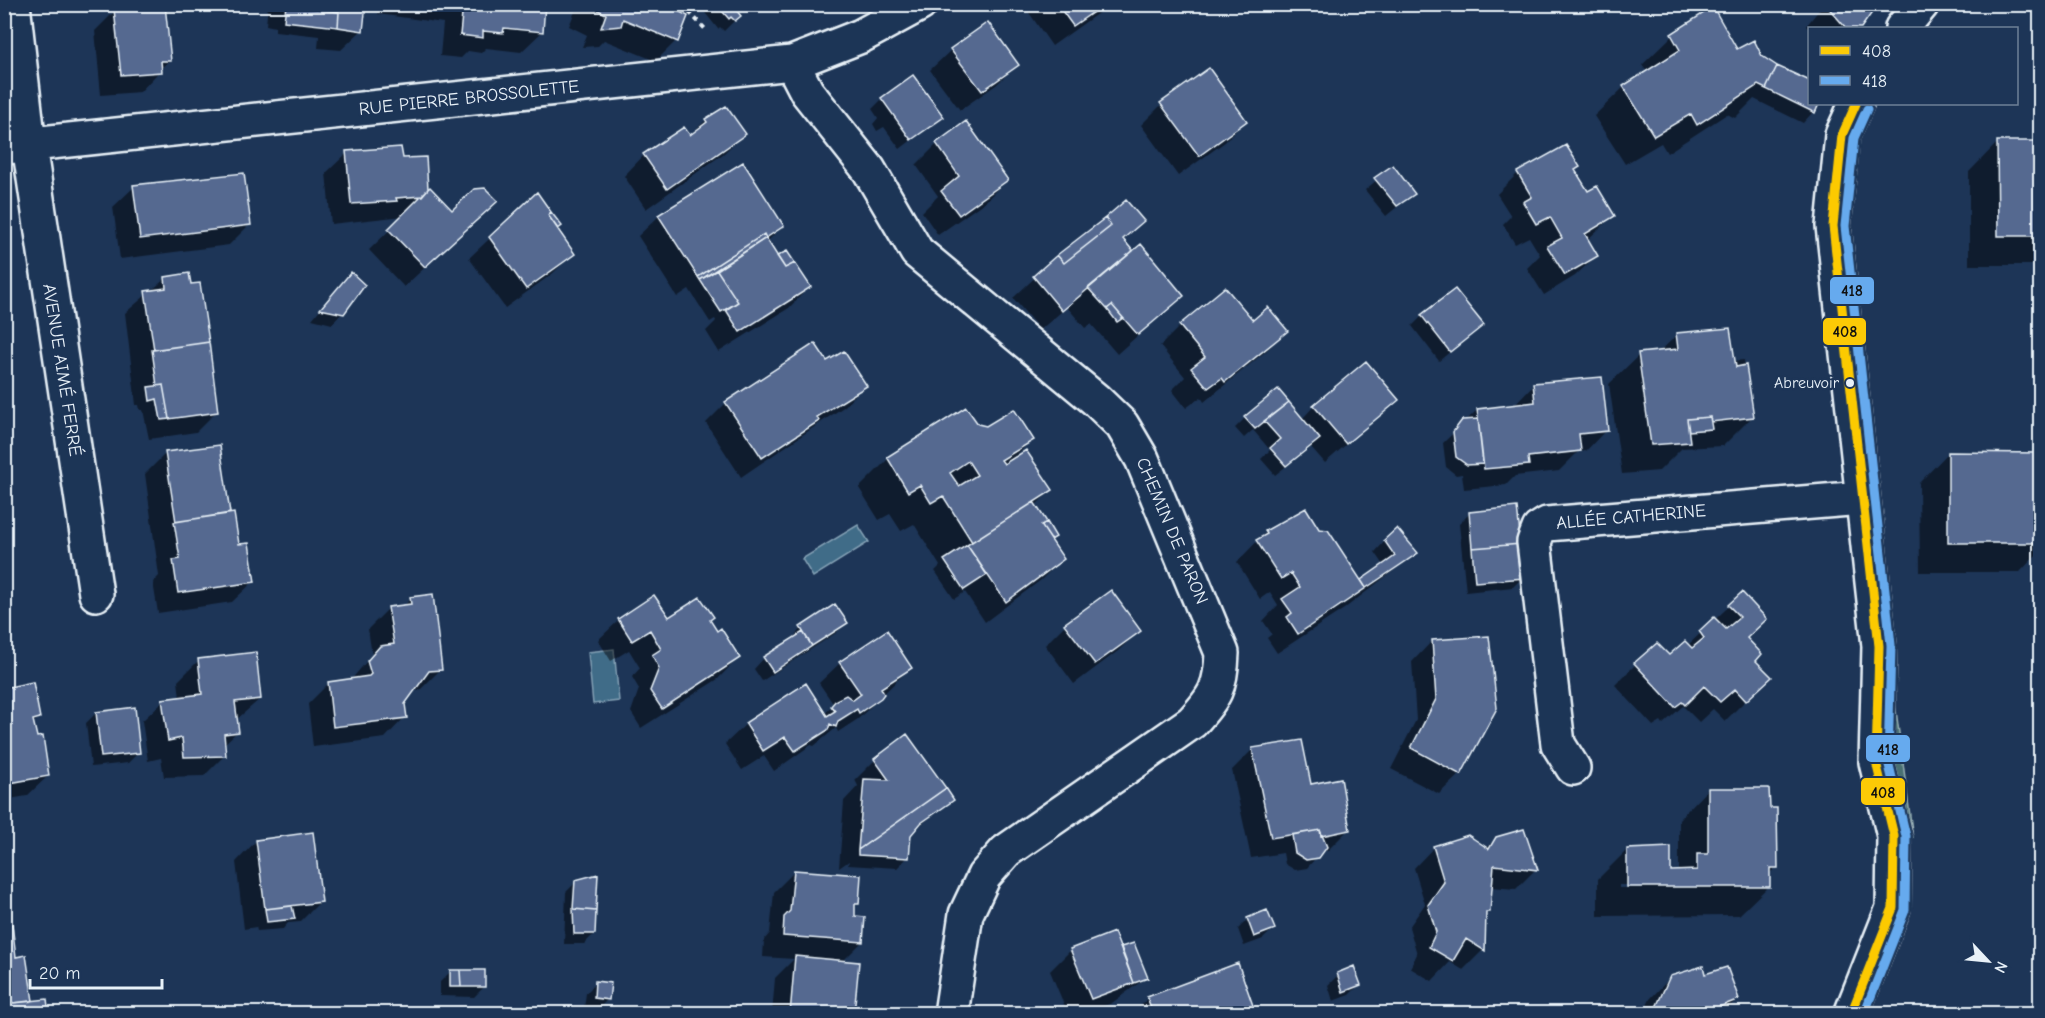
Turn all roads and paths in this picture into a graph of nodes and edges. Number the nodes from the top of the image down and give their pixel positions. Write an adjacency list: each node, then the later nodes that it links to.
1 (13, 4): 8 (street, AVENUE AIMÉ FERRÉ)
2 (920, 4): 5 (street, RUE PIERRE BROSSOLETTE)
3 (1922, 4): 4 (street)
4 (1903, 27)
5 (792, 63): 8 (street, RUE PIERRE BROSSOLETTE); 12 (street, CHEMIN DE PARON)
6 (1856, 105): 9 (street)
7 (4, 117): 8 (street)
8 (17, 146): 10 (street, AVENUE AIMÉ FERRÉ)
9 (1862, 498): 11 (street, ALLÉE CATHERINE); 13 (street)
10 (96, 594)
11 (1573, 768)
12 (951, 1014)
13 (1851, 1014)

